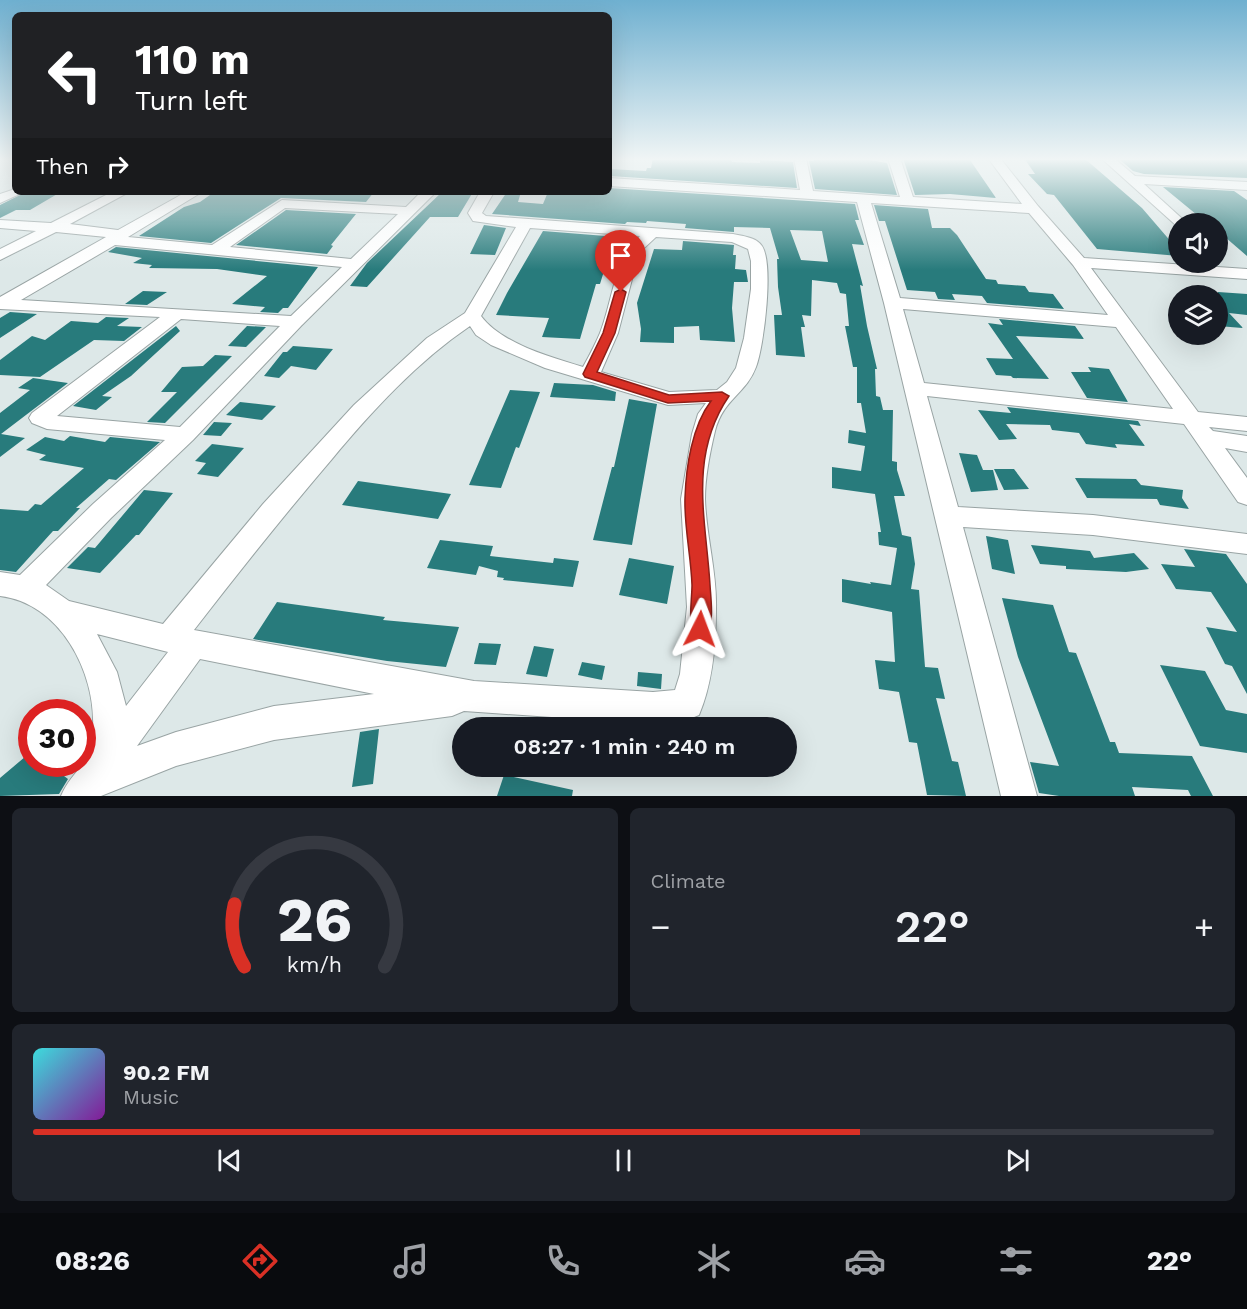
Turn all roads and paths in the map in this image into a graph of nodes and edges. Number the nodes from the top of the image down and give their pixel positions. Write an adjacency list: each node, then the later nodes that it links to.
1 (116, 195): 16 (street)
2 (190, 195): 18 (street)
3 (426, 195): 12 (street)
4 (485, 195): 14 (street)
5 (810, 195): 9 (street)
6 (906, 195): 10 (street)
7 (1022, 195): 11 (street)
8 (1148, 195): 13 (street)
9 (863, 198): 10 (street); 25 (street)
10 (908, 201): 11 (street)
11 (1033, 209): 21 (street)
12 (410, 211): 19 (street); 22 (street)
13 (1168, 213)
14 (526, 222): 17 (street); 28 (street)
15 (0, 224): 16 (street)
16 (53, 226): 18 (street); 20 (street)
17 (653, 231): 31 (street); 33 (street)
18 (117, 237): 19 (street); 26 (street)
19 (214, 251): 22 (street)
20 (0, 255)
21 (1079, 262): 24 (street); 30 (street)
22 (355, 264): 29 (street)
23 (1228, 264): 24 (street)
24 (1242, 274)
25 (893, 303): 30 (street); 32 (street)
26 (1, 304): 27 (street)
27 (177, 313): 29 (street); 36 (street)
28 (472, 316): 31 (street); 44 (street)
29 (295, 322): 36 (street)
30 (1122, 322): 34 (street)
31 (590, 374): 33 (street)
32 (914, 388): 34 (street); 40 (street)
33 (722, 396): 45 (street)
34 (1191, 418): 35 (street); 37 (street)
35 (1247, 424)
36 (185, 435): 42 (street)
37 (1206, 438): 38 (street); 39 (street)
38 (1247, 444)
39 (1247, 496)
40 (946, 516): 41 (street); 47 (street)
41 (1247, 544)
42 (13, 586): 43 (street)
43 (61, 612): 44 (street); 46 (street)
44 (181, 641): 45 (street); 46 (street)
45 (474, 697): 46 (street)
46 (92, 779)
47 (1019, 796)

